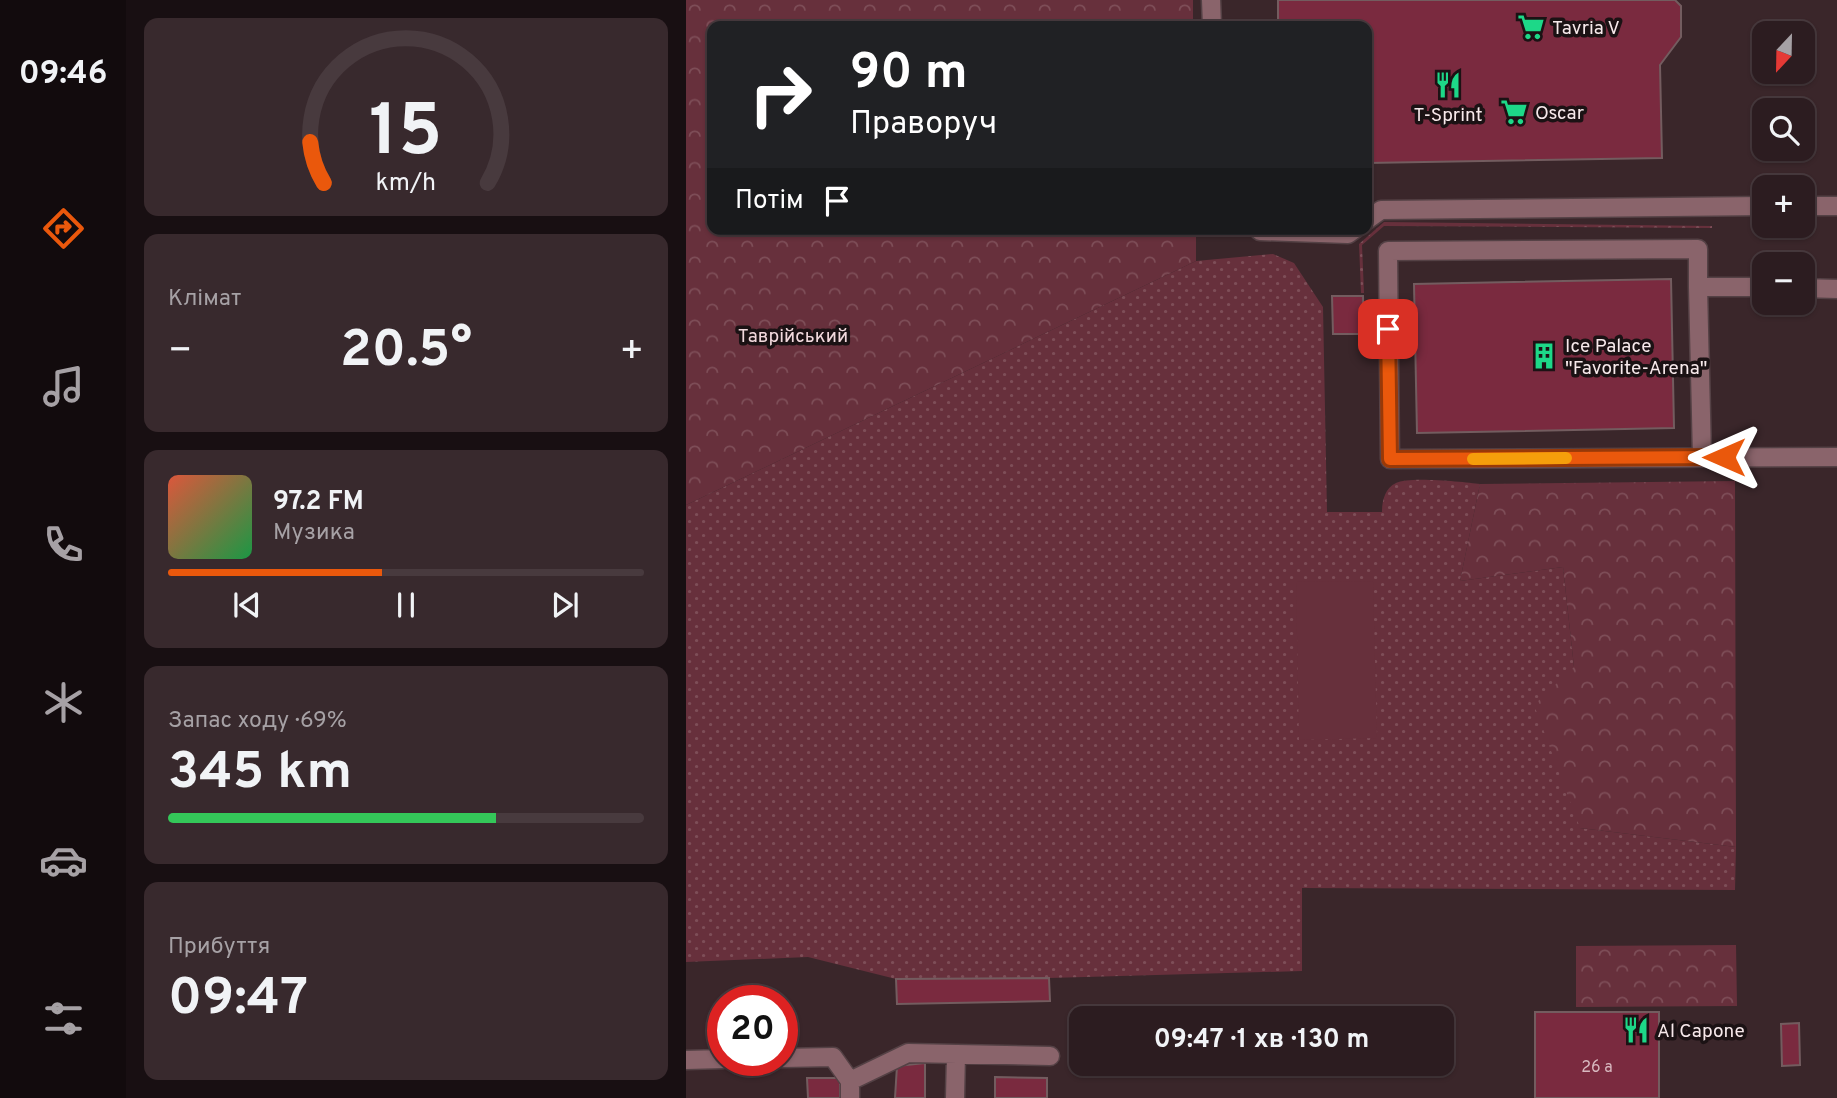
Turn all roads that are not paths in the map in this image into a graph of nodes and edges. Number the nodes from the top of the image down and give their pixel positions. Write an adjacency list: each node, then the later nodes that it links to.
1 (1212, 0): 2 (lane)
2 (1212, 21)
3 (1752, 206): 6 (lane)
4 (1815, 206): 5 (lane)
5 (1837, 206)
6 (1372, 216)
7 (1698, 287): 8 (lane); 11 (lane); 11 (lane)
8 (1752, 287)
9 (1815, 288): 10 (lane)
10 (1837, 289)
11 (1702, 457): 12 (lane)
12 (1837, 457)
13 (956, 1054): 14 (lane); 18 (lane); 19 (lane)
14 (1050, 1056)
15 (798, 1058): 18 (lane)
16 (707, 1059): 17 (lane)
17 (686, 1060)
18 (850, 1090)
19 (955, 1098)

